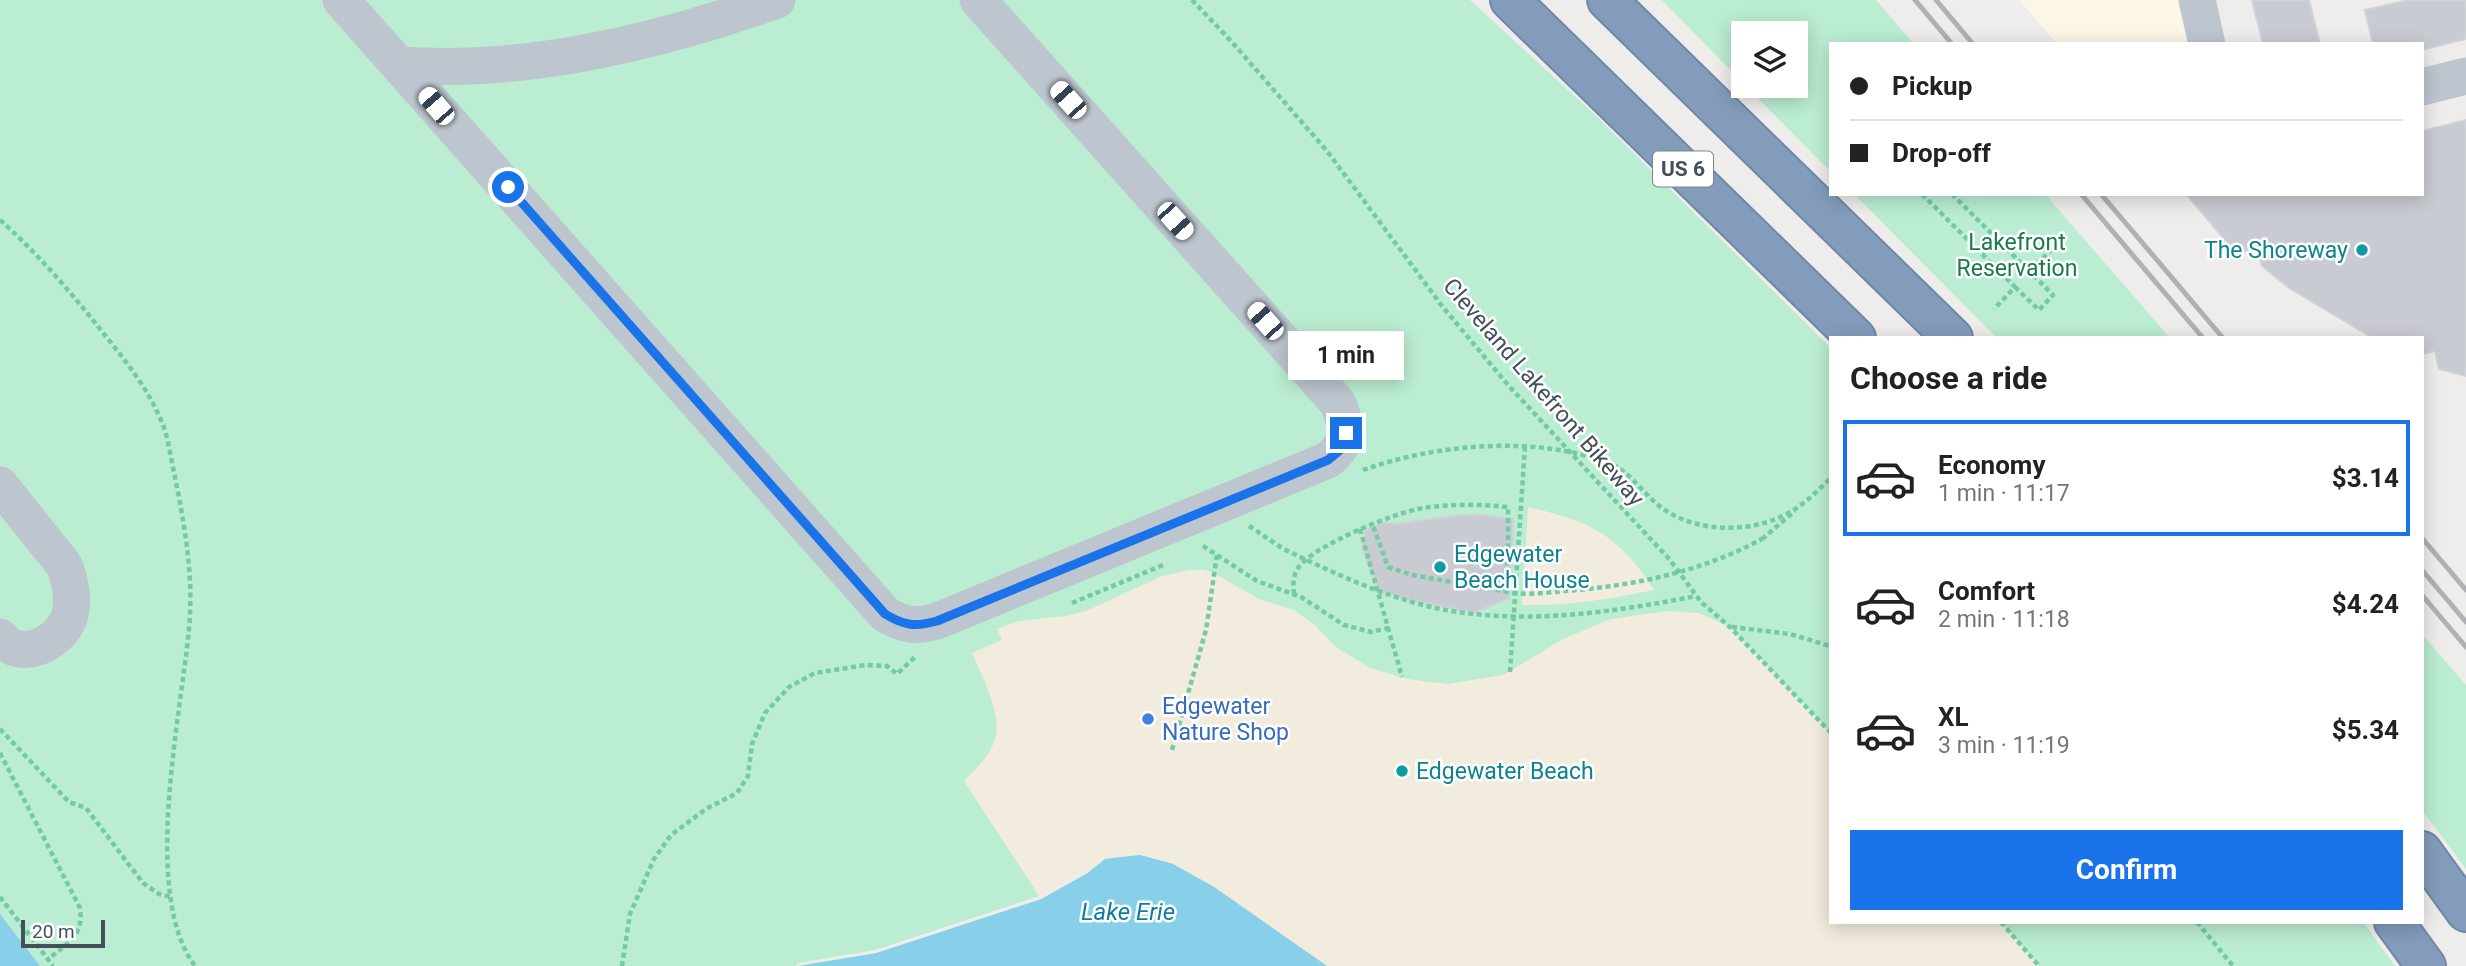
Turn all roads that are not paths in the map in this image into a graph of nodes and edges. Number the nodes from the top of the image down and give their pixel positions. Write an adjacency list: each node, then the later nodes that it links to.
1 (341, 0): 10 (street)
2 (777, 0): 10 (street)
3 (978, 0): 10 (street)
4 (1510, 0): 13 (highway, US 6)
5 (1607, 0): 9 (highway)
6 (1618, 0): 9 (highway)
7 (2197, 0): 8 (street)
8 (2207, 42)
9 (1657, 49): 14 (highway)
10 (400, 65)
11 (2466, 76): 12 (street)
12 (2424, 86)
13 (1854, 336)
14 (1951, 336)
15 (0, 485): 16 (street)
16 (0, 637)
17 (2424, 854): 18 (highway)
18 (2466, 912)
19 (2395, 924): 20 (highway)
20 (2426, 966)

